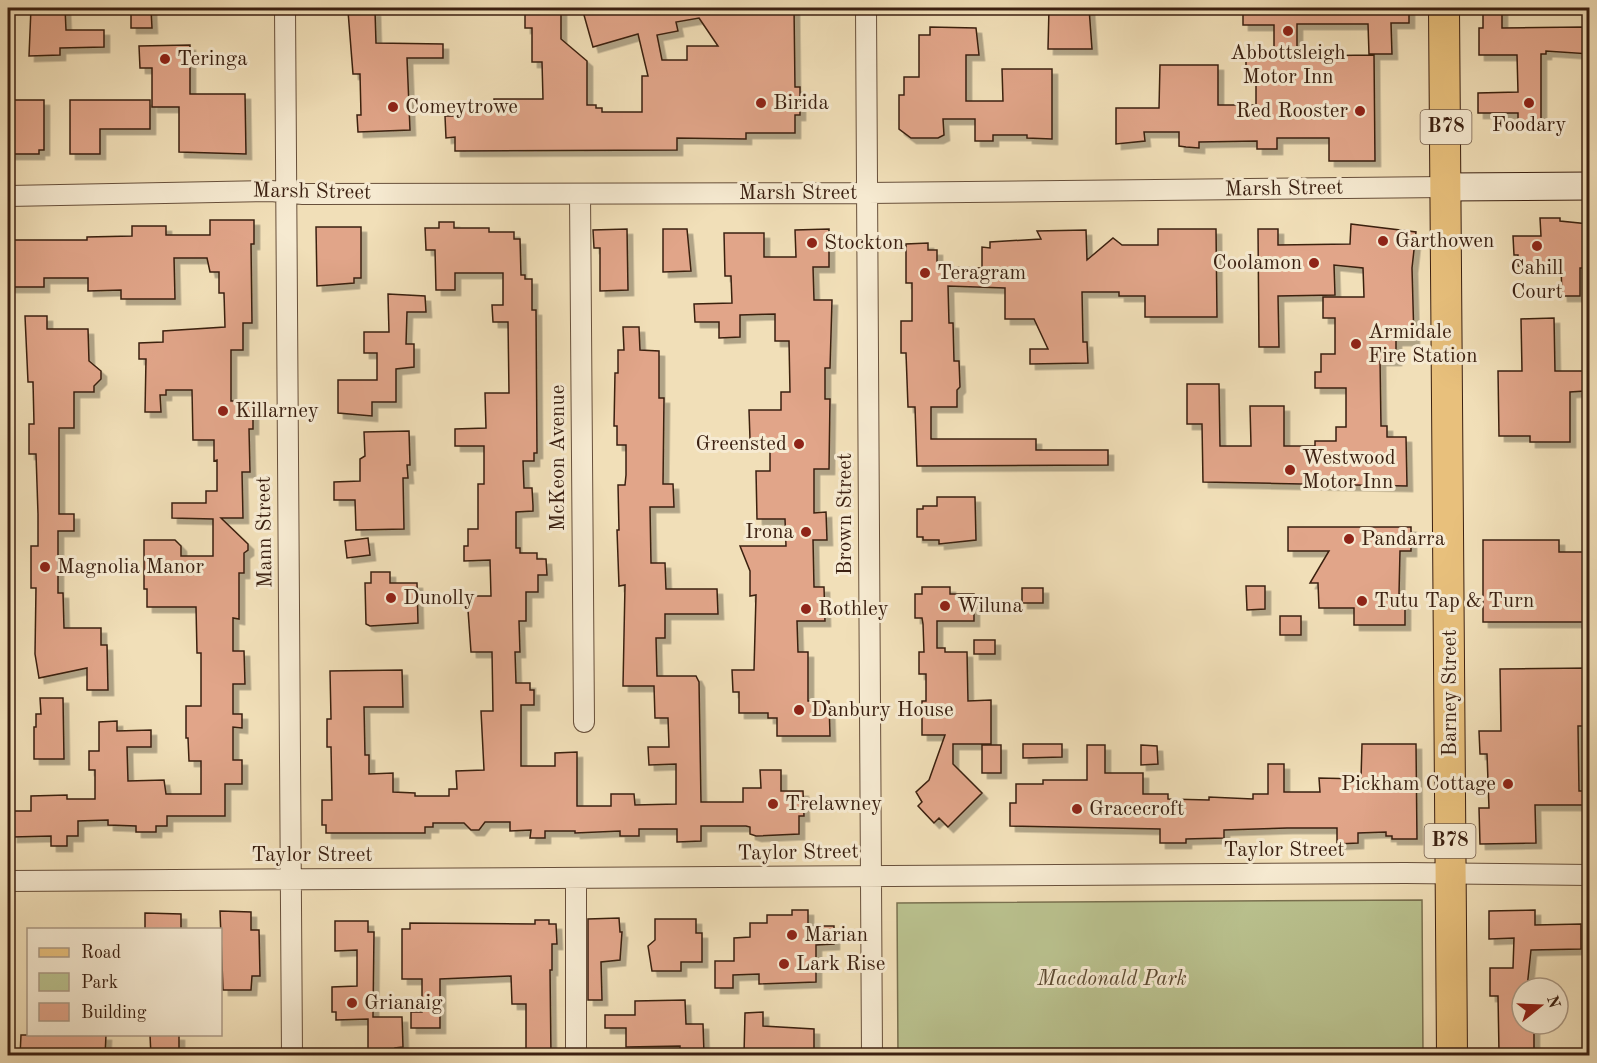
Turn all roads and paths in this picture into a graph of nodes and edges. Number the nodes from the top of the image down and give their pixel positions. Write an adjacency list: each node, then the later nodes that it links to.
1 (285, 8): 6 (street, Mann Street)
2 (866, 8): 7 (street, Brown Street)
3 (1444, 8): 5 (main road, Barney Street / B78)
4 (1590, 186): 5 (main road, Marsh Street)
5 (1446, 187): 7 (street, Marsh Street); 11 (main road, Barney Street / B78)
6 (288, 192): 8 (street, Marsh Street); 9 (street, Marsh Street); 14 (street, Mann Street)
7 (867, 193): 8 (street, Marsh Street); 13 (street, Brown Street)
8 (580, 194): 10 (street, McKeon Avenue)
9 (8, 196)
10 (584, 722)
11 (1451, 874): 12 (street, Taylor Street); 13 (street, Taylor Street); 20 (main road, Barney Street / B78)
12 (1590, 875)
13 (871, 876): 15 (street, Taylor Street); 19 (street, Brown Street)
14 (292, 878): 15 (street, Taylor Street); 16 (street, Taylor Street); 17 (street, Mann Street)
15 (576, 879): 18 (street)
16 (8, 881)
17 (292, 1056)
18 (576, 1056)
19 (872, 1056)
20 (1452, 1056)

